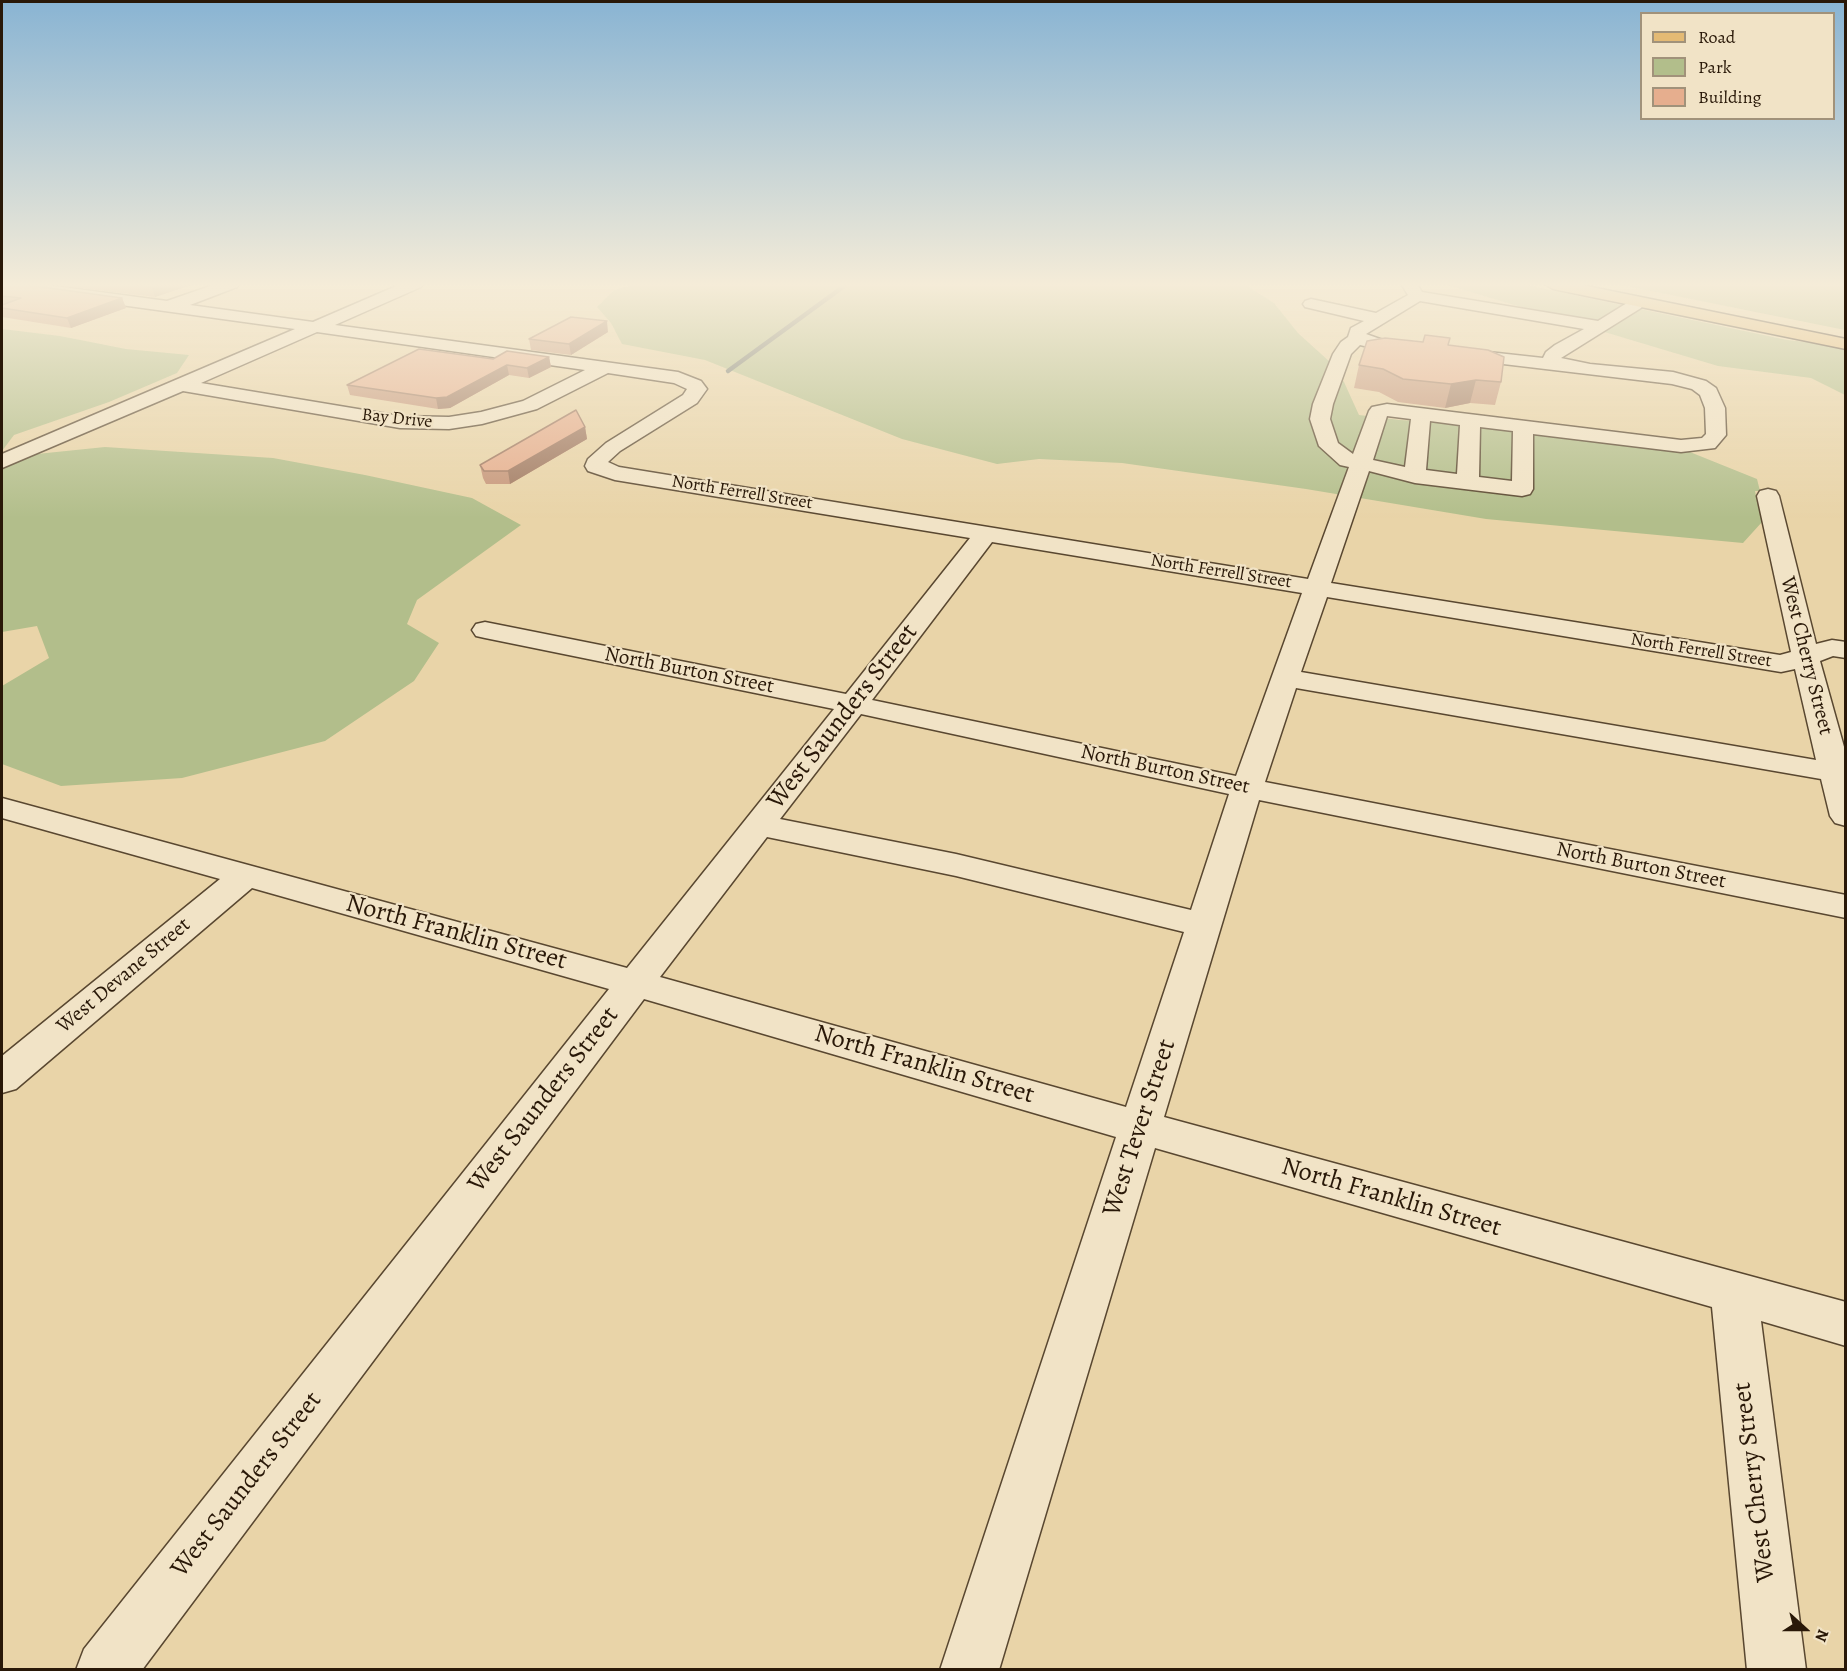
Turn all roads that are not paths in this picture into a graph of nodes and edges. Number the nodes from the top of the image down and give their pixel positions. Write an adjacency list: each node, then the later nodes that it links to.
1 (234, 362): 8 (street)
2 (569, 362): 7 (street)
3 (1339, 362): 13 (street)
4 (1534, 362): 6 (street)
5 (1552, 362): 6 (street)
6 (1560, 365): 11 (street)
7 (605, 367): 8 (street, Bay Drive); 17 (street, North Ferrell Street)
8 (180, 385): 12 (street)
9 (1421, 414): 10 (street); 13 (street, West Tever Street); 14 (street)
10 (1470, 420): 11 (street); 15 (street)
11 (1523, 427): 15 (street)
12 (2, 462)
13 (1359, 464): 14 (street); 18 (street, West Tever Street)
14 (1415, 476): 15 (street)
15 (1468, 482)
16 (1768, 496): 21 (street, West Cherry Street)
17 (987, 533): 18 (street, North Ferrell Street); 23 (street, West Saunders Street)
18 (1317, 588): 21 (street, North Ferrell Street); 22 (street, West Tever Street)
19 (485, 630): 23 (street, North Burton Street)
20 (1845, 650): 21 (street, North Ferrell Street)
21 (1804, 655): 24 (street, West Cherry Street)
22 (1285, 678): 25 (street, West Tever Street); 26 (street)
23 (852, 704): 25 (street, North Burton Street); 28 (street, West Saunders Street)
24 (1832, 713): 26 (street, West Cherry Street)
25 (1247, 788): 30 (street, North Burton Street); 31 (street, West Tever Street)
26 (1842, 797)
27 (2, 808): 29 (street, North Franklin Street)
28 (758, 825): 31 (street); 32 (street, West Saunders Street)
29 (247, 875): 32 (street, North Franklin Street); 33 (street, West Devane Street)
30 (1845, 907)
31 (1204, 925): 34 (street, West Tever Street)
32 (635, 983): 34 (street, North Franklin Street); 37 (street, West Saunders Street)
33 (2, 1077)
34 (1140, 1127): 35 (street, North Franklin Street); 38 (street, West Tever Street)
35 (1734, 1294): 36 (street, North Franklin Street); 39 (street, West Cherry Street)
36 (1845, 1324)
37 (105, 1670)
38 (969, 1670)
39 (1777, 1670)

